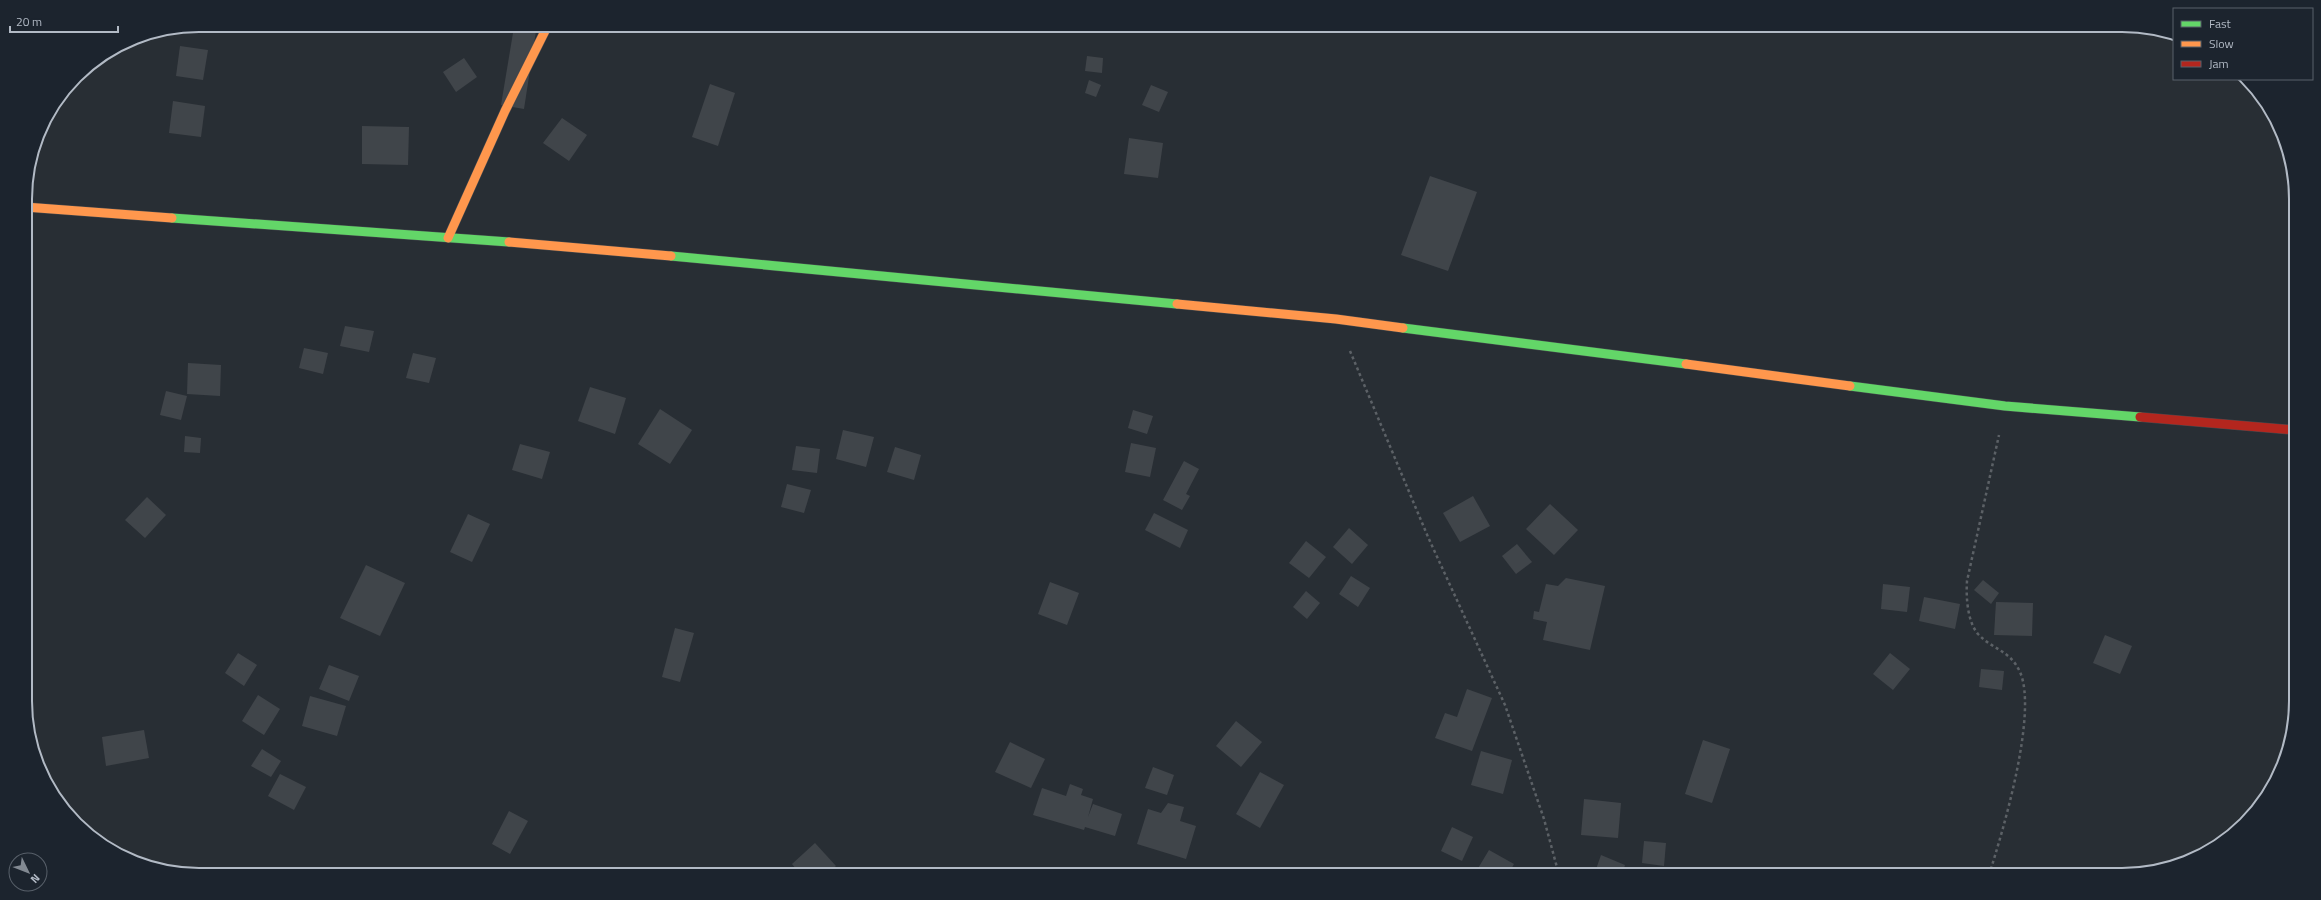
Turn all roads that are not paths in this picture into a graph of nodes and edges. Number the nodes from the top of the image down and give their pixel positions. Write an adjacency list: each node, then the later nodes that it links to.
1 (544, 32): 3 (street)
2 (32, 207): 3 (street)
3 (448, 238): 4 (street)
4 (2289, 430)

